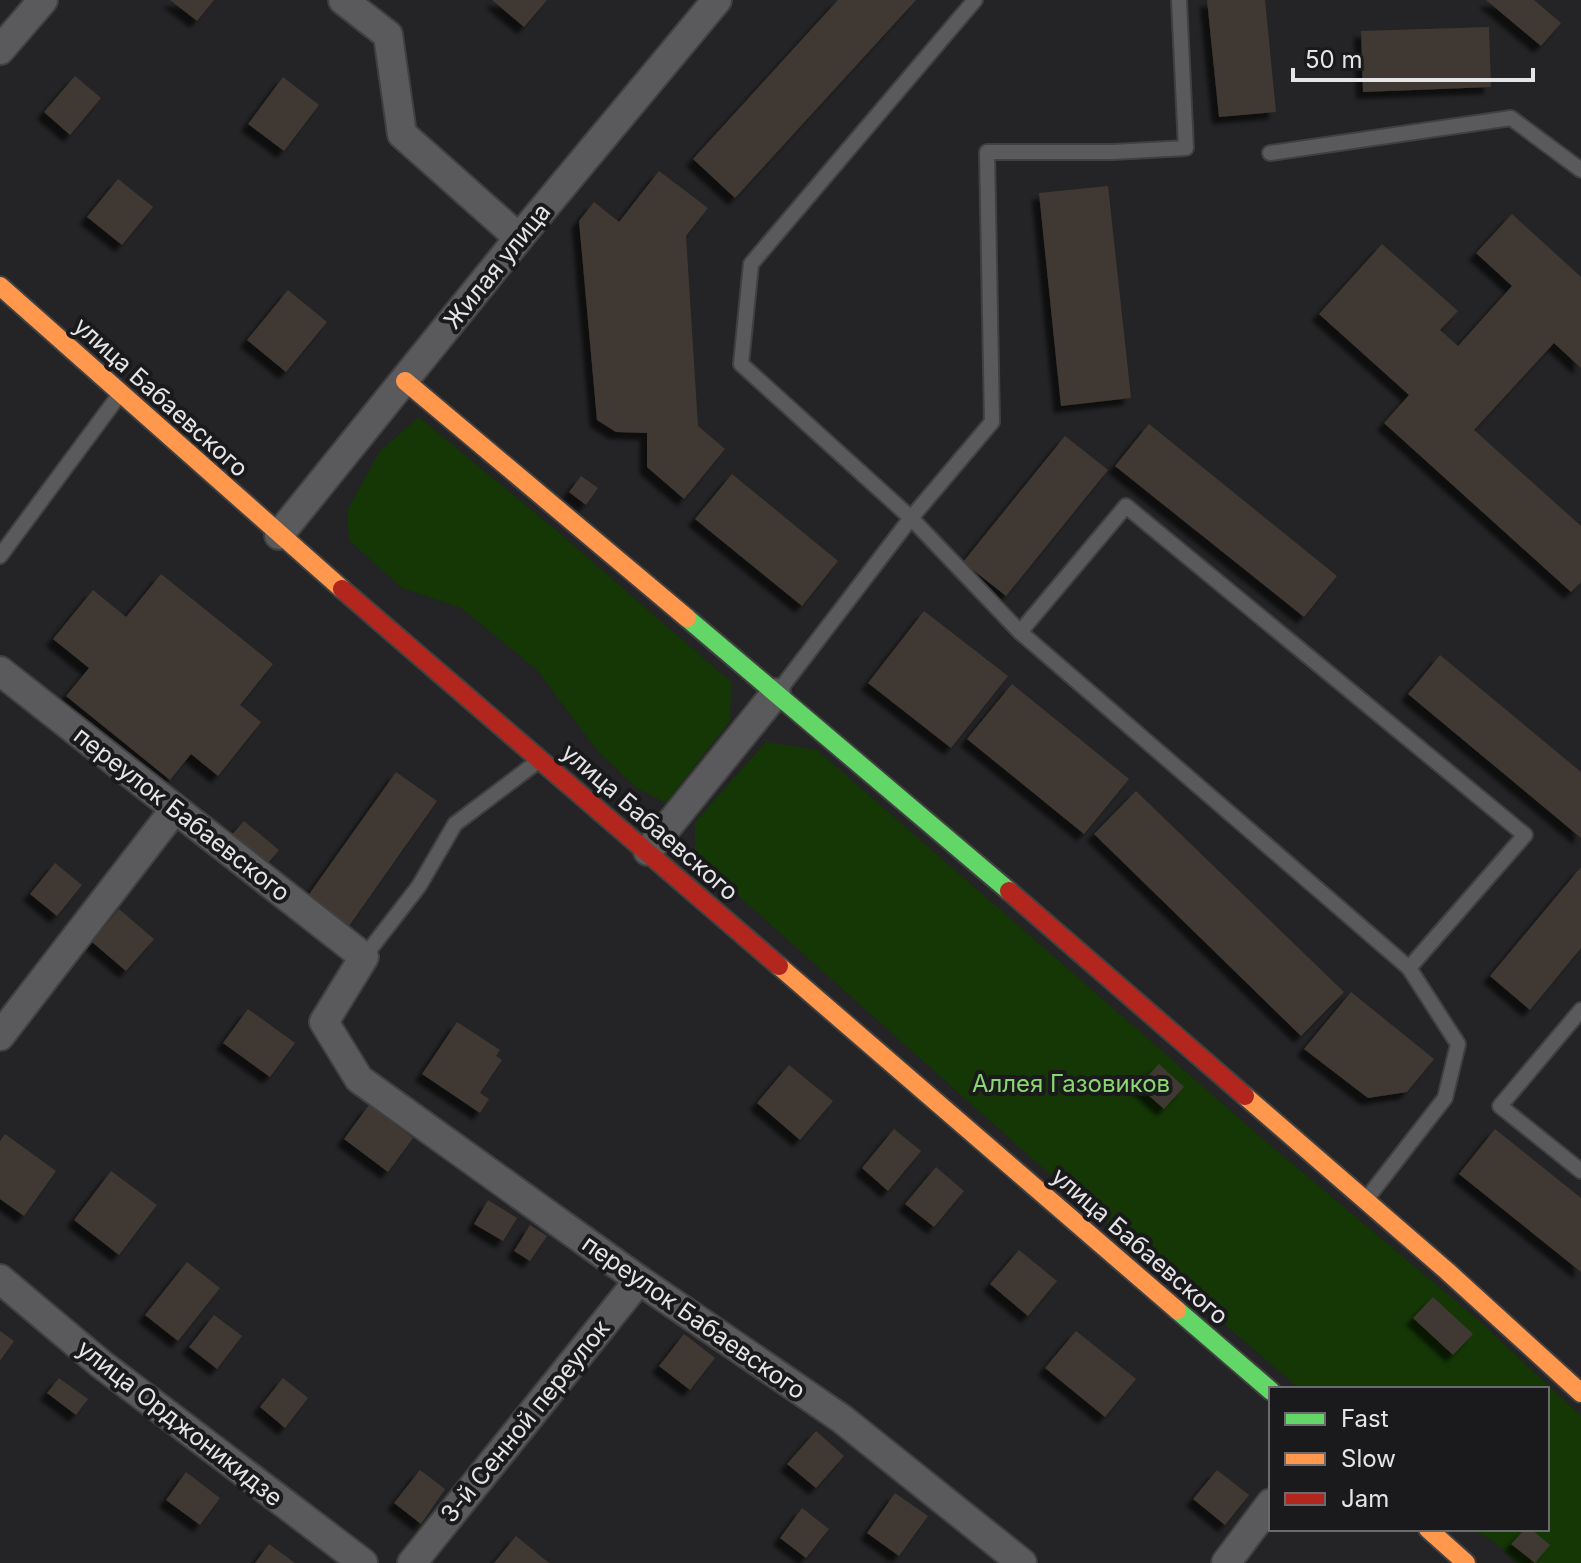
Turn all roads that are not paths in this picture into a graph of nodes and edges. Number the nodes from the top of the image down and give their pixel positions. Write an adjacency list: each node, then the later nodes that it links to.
1 (43, 0): 6 (street)
2 (343, 0): 9 (street)
3 (717, 0): 9 (street, Жилая улица)
4 (975, 0): 13 (lane)
5 (1179, 0): 13 (lane)
6 (0, 50)
7 (1270, 153): 8 (lane)
8 (1581, 170)
9 (519, 238): 11 (street, Жилая улица)
10 (0, 286): 12 (main road, улица Бабаевского)
11 (405, 381): 14 (street, Жилая улица); 18 (main road)
12 (120, 394): 14 (main road, улица Бабаевского); 15 (lane)
13 (911, 518): 16 (lane); 18 (lane)
14 (279, 535): 19 (main road, улица Бабаевского)
15 (0, 556)
16 (1020, 632): 23 (lane); 23 (lane)
17 (0, 671): 20 (street, переулок Бабаевского)
18 (776, 693): 21 (street); 27 (main road)
19 (541, 760): 21 (main road, улица Бабаевского); 22 (lane)
20 (175, 809): 22 (street, переулок Бабаевского); 25 (street)
21 (648, 851): 30 (main road, улица Бабаевского)
22 (364, 957): 29 (street, переулок Бабаевского)
23 (1409, 968): 27 (lane)
24 (1581, 1010): 26 (lane)
25 (0, 1036)
26 (1581, 1171)
27 (1366, 1200): 31 (main road)
28 (0, 1279): 34 (street, улица Орджоникидзе)
29 (639, 1280): 35 (street, 3-й Сенной переулок); 36 (street, переулок Бабаевского)
30 (1269, 1389)
31 (1581, 1393)
32 (1269, 1506): 37 (street)
33 (1430, 1531): 38 (main road)
34 (363, 1563)
35 (412, 1563)
36 (1022, 1563)
37 (1226, 1563)
38 (1466, 1563)

